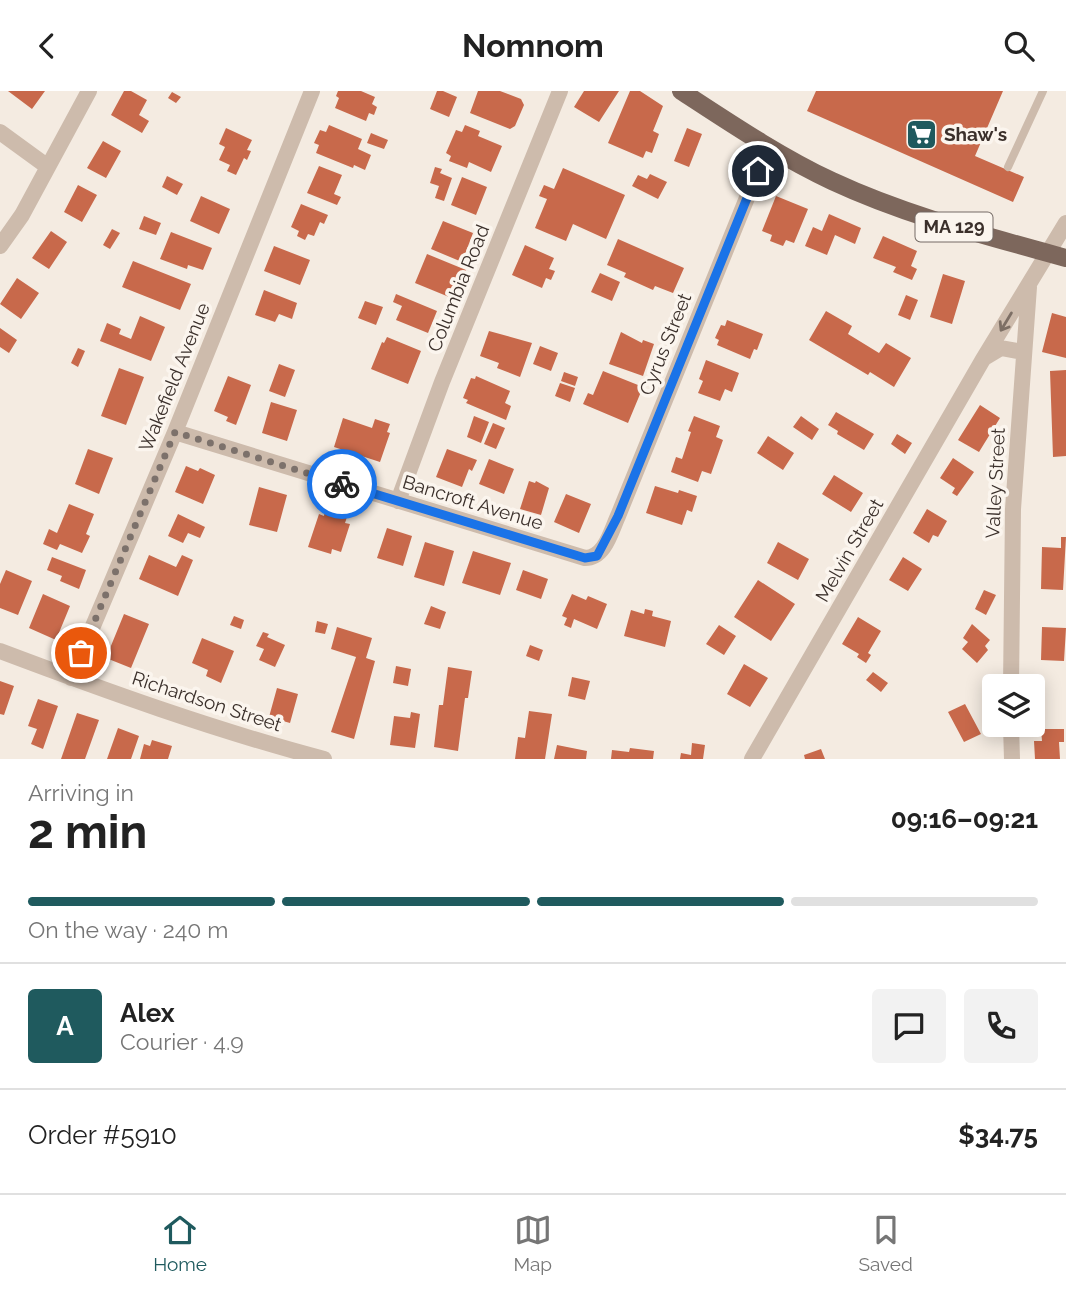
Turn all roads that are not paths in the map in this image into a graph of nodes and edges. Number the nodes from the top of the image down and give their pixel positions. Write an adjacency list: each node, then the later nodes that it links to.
1 (89, 91): 8 (street)
2 (312, 91): 17 (street, Wakefield Avenue)
3 (559, 91): 18 (street, Columbia Road)
4 (681, 91): 7 (main road, MA 129)
5 (1043, 91): 9 (lane)
6 (0, 132): 8 (street)
7 (768, 146): 12 (main road, MA 129); 19 (street, Cyrus Street)
8 (48, 167): 11 (street)
9 (1008, 167)
10 (1066, 223): 12 (street, Melvin Street)
11 (0, 246)
12 (1046, 253): 13 (main road, MA 129); 14 (street, Melvin Street)
13 (1066, 258)
14 (1029, 282): 15 (street, Valley Street); 16 (street, Melvin Street, one-way to 16)
15 (1023, 352): 16 (street); 21 (street, Valley Street)
16 (982, 362): 25 (street, Melvin Street)
17 (175, 432): 18 (street, Bancroft Avenue); 22 (street, Wakefield Avenue)
18 (398, 501): 19 (street, Bancroft Avenue)
19 (597, 556)
20 (0, 651): 22 (street, Richardson Street)
21 (1011, 674)
22 (71, 678): 24 (street, Richardson Street)
23 (1011, 737): 26 (street)
24 (324, 759)
25 (752, 759)
26 (1012, 759)

